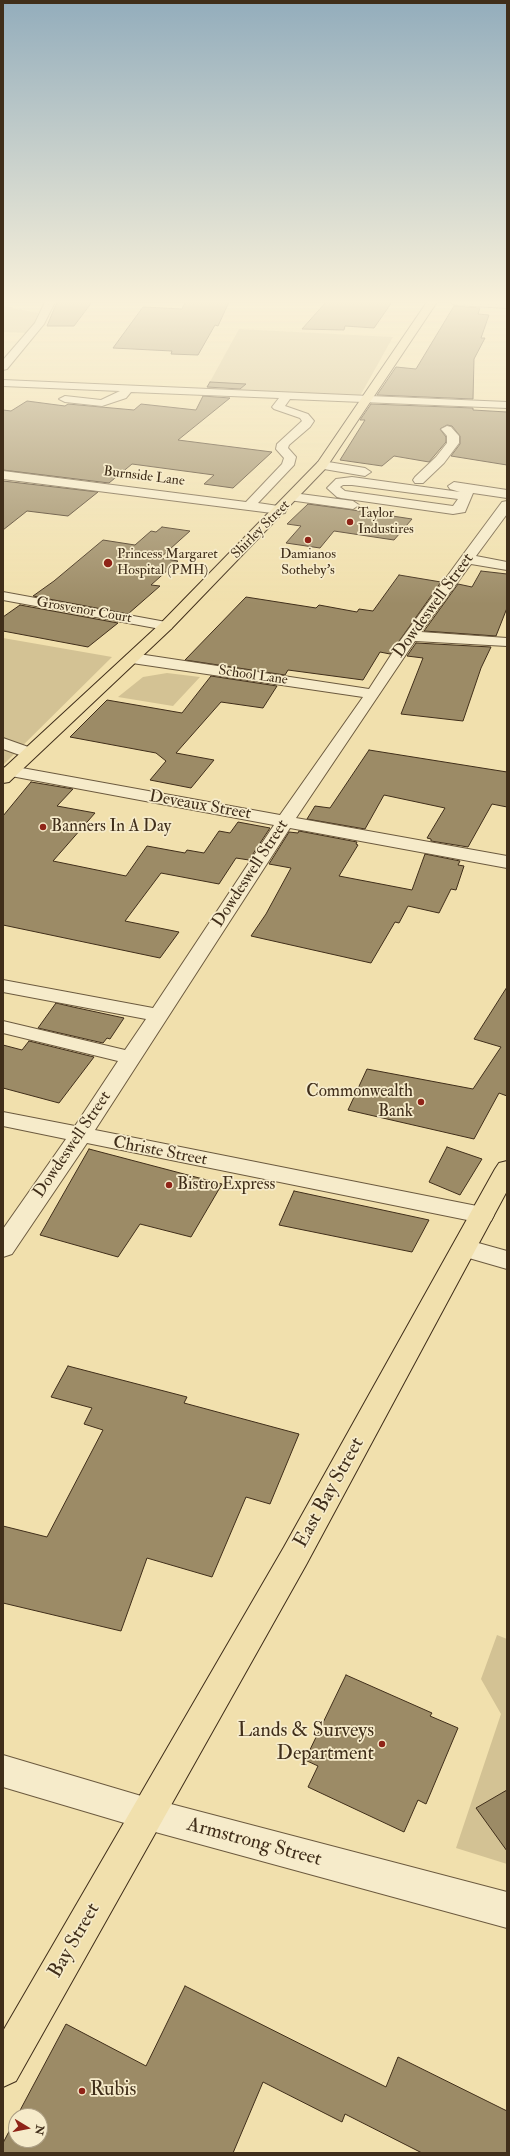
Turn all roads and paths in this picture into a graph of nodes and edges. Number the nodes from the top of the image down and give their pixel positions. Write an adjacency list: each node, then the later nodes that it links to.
1 (281, 403): 15 (street)
2 (365, 403): 6 (highway, Shirley Street)
3 (452, 403): 4 (street)
4 (507, 405)
5 (447, 429): 9 (street)
6 (322, 465): 8 (street); 13 (highway, Shirley Street)
7 (3, 475): 15 (street, Burnside Lane)
8 (389, 476): 9 (street); 10 (street)
9 (419, 480): 11 (street)
10 (378, 484): 11 (street); 11 (street)
11 (467, 492): 12 (street)
12 (507, 494)
13 (293, 497): 16 (highway, Shirley Street); 17 (street)
14 (507, 505): 18 (street, Dowdeswell Street)
15 (249, 506): 16 (street, Burnside Lane)
16 (280, 510): 21 (highway, Shirley Street)
17 (464, 521)
18 (467, 559): 19 (street); 22 (street, Dowdeswell Street)
19 (507, 566)
20 (3, 596): 21 (street, Grosvenor Court)
21 (166, 626): 24 (highway, Shirley Street)
22 (411, 636): 23 (street); 25 (street, Dowdeswell Street)
23 (507, 642)
24 (132, 658): 25 (street, School Lane); 27 (highway, Shirley Street)
25 (373, 694): 30 (street, Dowdeswell Street)
26 (3, 743): 27 (street)
27 (28, 753): 28 (street); 29 (highway, Shirley Street)
28 (3, 754)
29 (7, 774): 30 (street, Deveaux Street)
30 (285, 821): 31 (street, Deveaux Street); 33 (street, Dowdeswell Street)
31 (507, 862)
32 (3, 986): 33 (street)
33 (159, 1015): 35 (street, Dowdeswell Street)
34 (3, 1027): 35 (street)
35 (131, 1058): 37 (street, Dowdeswell Street)
36 (3, 1119): 37 (street, Christe Street)
37 (80, 1136): 39 (street, Christe Street); 40 (street, Dowdeswell Street)
38 (507, 1169): 39 (highway, East Bay Street)
39 (482, 1215): 41 (highway, East Bay Street)
40 (3, 1248)
41 (464, 1248): 42 (street); 44 (highway, East Bay Street)
42 (507, 1260)
43 (3, 1771): 44 (street, Armstrong Street)
44 (148, 1814): 45 (street, Armstrong Street); 46 (highway, Bay Street)
45 (507, 1910)
46 (3, 2068)

